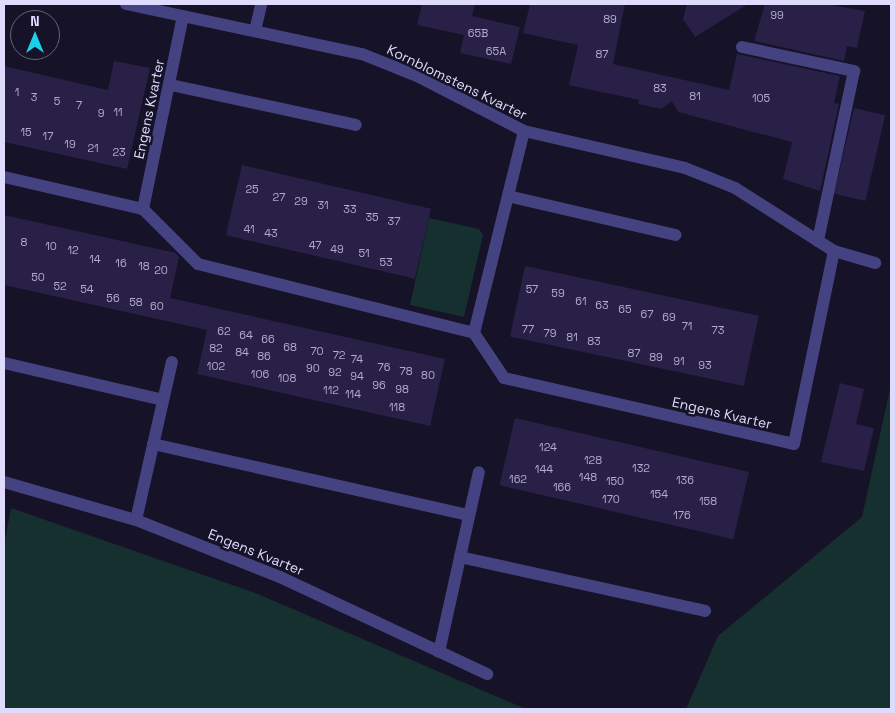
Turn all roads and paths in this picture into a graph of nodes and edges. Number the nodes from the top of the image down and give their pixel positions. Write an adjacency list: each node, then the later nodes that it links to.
1 (126, 4): 3 (street, Kornblomstens Kvarter)
2 (261, 4): 4 (street)
3 (184, 16): 4 (street, Kornblomstens Kvarter); 6 (street, Engens Kvarter)
4 (255, 31): 8 (street, Kornblomstens Kvarter)
5 (742, 47): 13 (street)
6 (171, 85): 7 (street); 11 (street, Engens Kvarter)
7 (356, 125)
8 (524, 131): 10 (street); 13 (street, Kornblomstens Kvarter)
9 (4, 177): 11 (street)
10 (508, 196): 12 (street); 16 (street)
11 (143, 209): 16 (street)
12 (676, 235)
13 (818, 241): 14 (street, Kornblomstens Kvarter)
14 (834, 251): 15 (street, Kornblomstens Kvarter); 16 (street, Engens Kvarter)
15 (875, 264)
16 (474, 333)
17 (172, 362): 19 (street)
18 (4, 363): 19 (street)
19 (163, 400): 20 (street)
20 (153, 444): 23 (street); 24 (street)
21 (479, 472): 23 (street)
22 (4, 482): 24 (street, Engens Kvarter)
23 (470, 515): 25 (street)
24 (136, 520): 27 (street, Engens Kvarter)
25 (460, 557): 26 (street); 27 (street)
26 (704, 611)
27 (439, 652): 28 (street, Engens Kvarter)
28 (487, 674)

